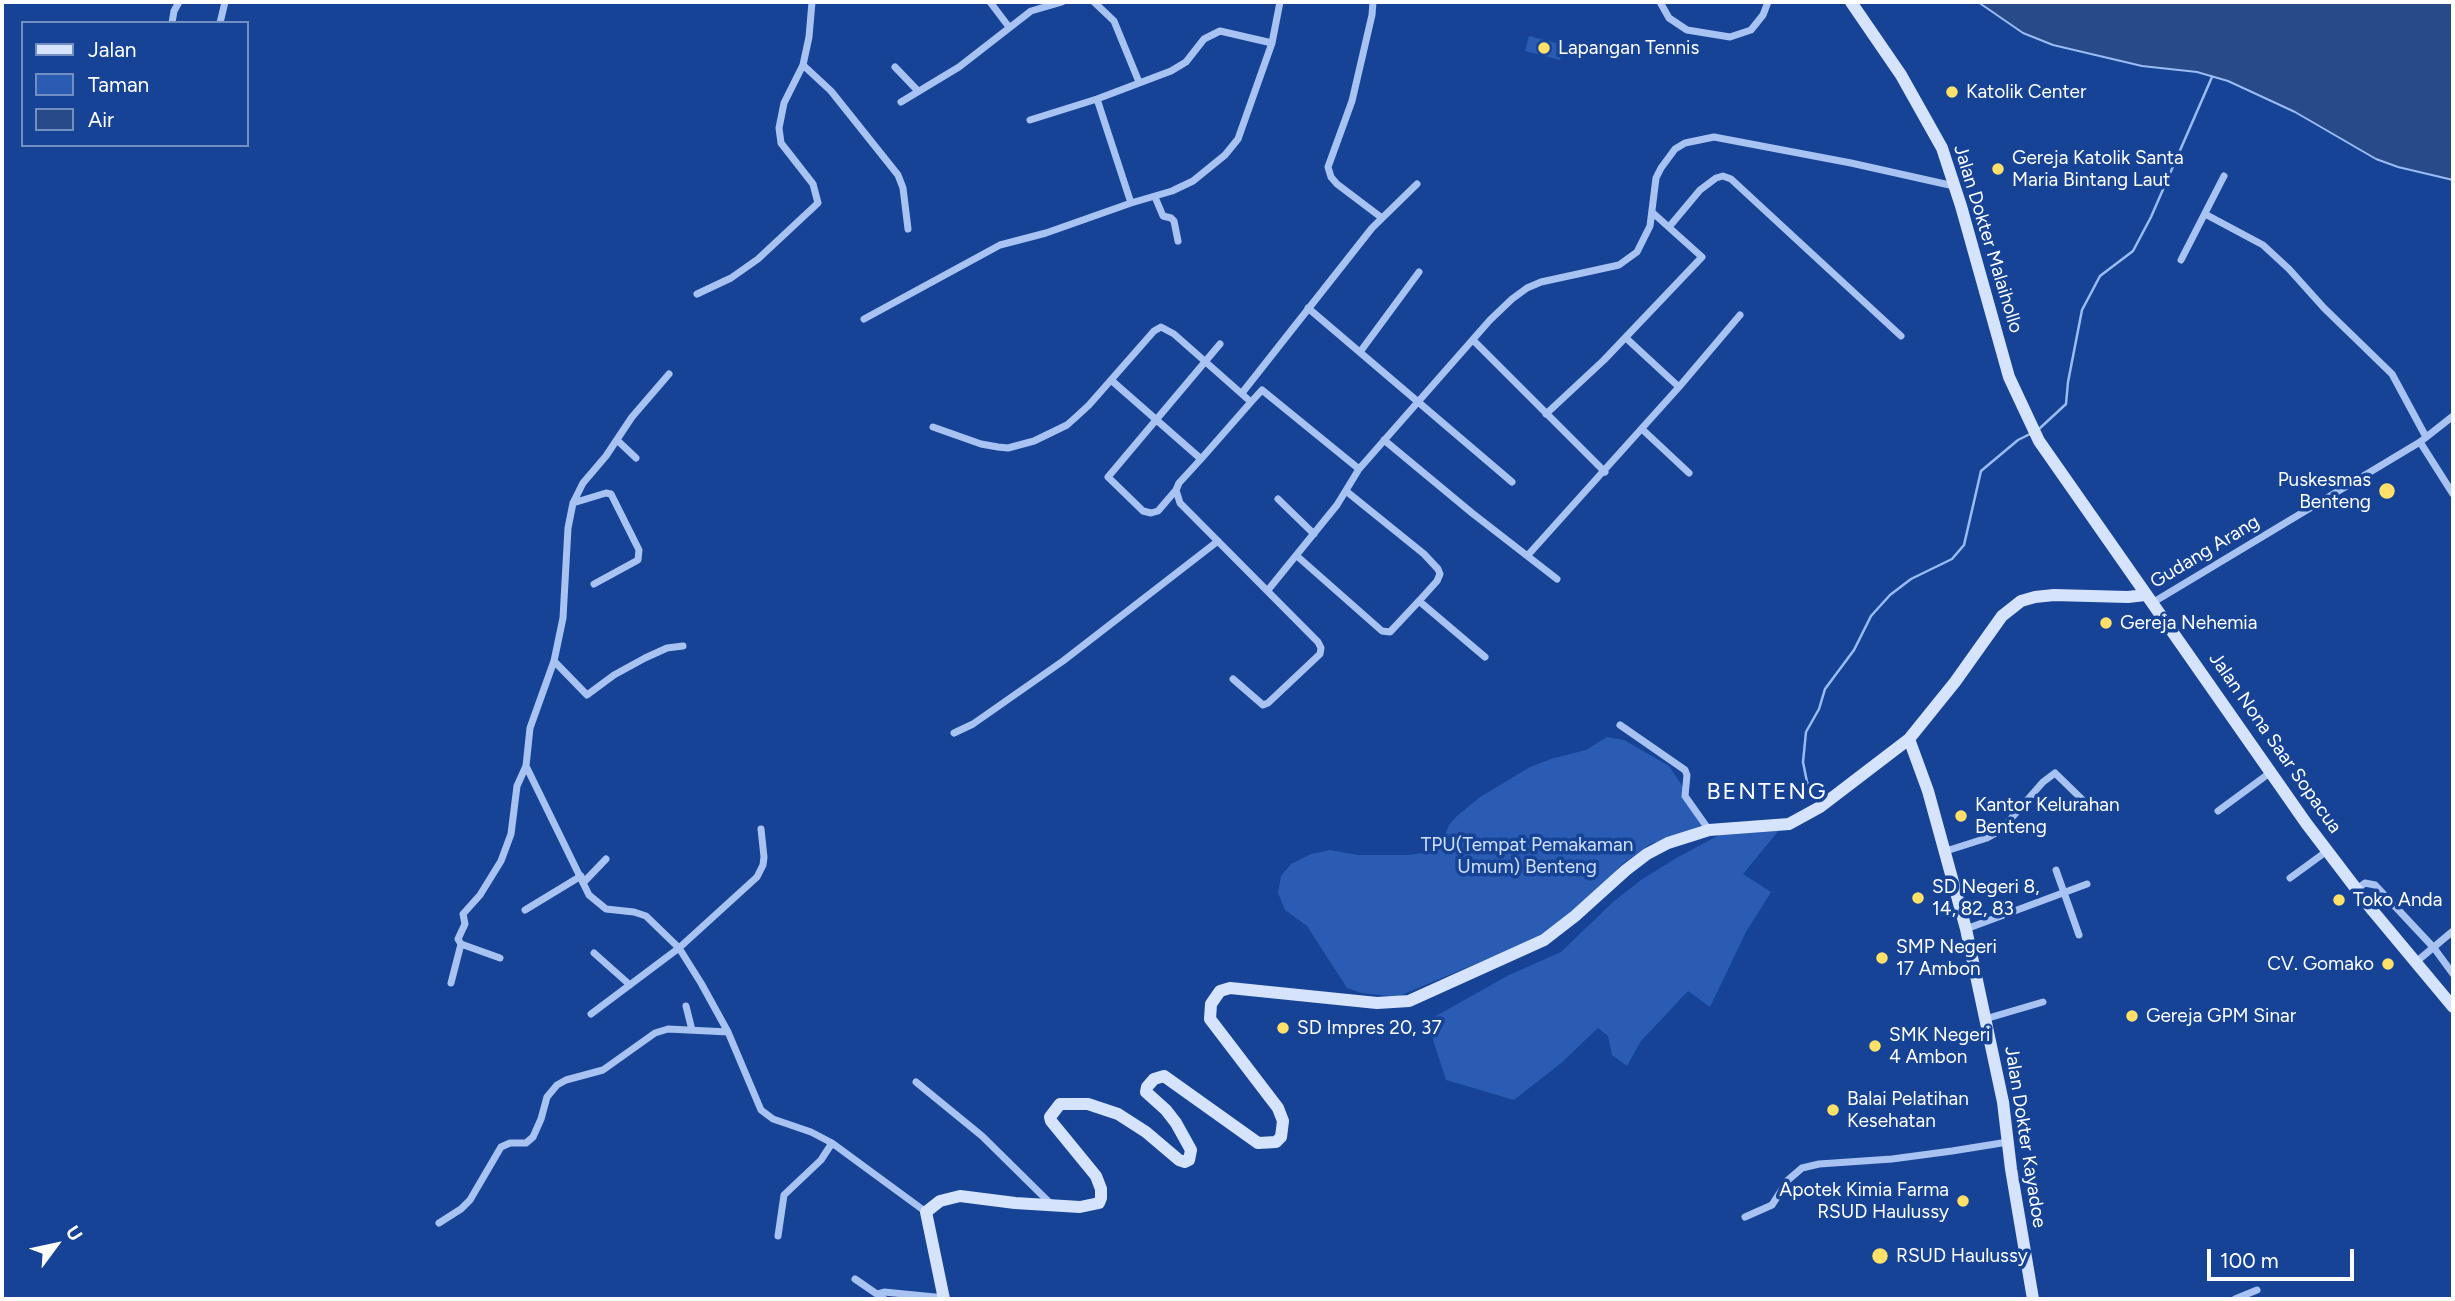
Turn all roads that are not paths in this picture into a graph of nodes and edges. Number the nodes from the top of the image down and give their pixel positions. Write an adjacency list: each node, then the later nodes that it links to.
1 (180, 2): 12 (street)
2 (225, 2): 13 (street)
3 (811, 2): 16 (street)
4 (990, 2): 14 (street)
5 (1062, 2): 14 (street)
6 (1094, 2): 18 (street)
7 (1280, 2): 15 (street)
8 (1373, 2): 30 (street)
9 (1660, 2): 10 (street)
10 (1768, 2)
11 (1851, 2): 25 (street, Jalan Dokter Malaihollo)
12 (172, 21)
13 (220, 21)
14 (1009, 27): 19 (street)
15 (1272, 43): 18 (street); 26 (street)
16 (803, 65): 32 (street); 36 (street)
17 (895, 67): 19 (street)
18 (1139, 82): 20 (street)
19 (918, 91): 21 (street)
20 (1097, 99): 22 (street); 27 (street)
21 (901, 102)
22 (1030, 120)
23 (2224, 176): 29 (street)
24 (1417, 184): 30 (street)
25 (1955, 186): 28 (street); 57 (street, Jalan Dokter Malaihollo)
26 (1155, 197): 27 (street); 33 (street)
27 (1131, 203): 39 (street)
28 (1653, 213): 31 (street); 42 (street)
29 (2205, 214): 34 (street); 62 (street)
30 (1381, 218): 37 (street)
31 (1669, 227): 40 (street); 41 (street)
32 (908, 229)
33 (1178, 241)
34 (2181, 260)
35 (1419, 272): 44 (street)
36 (697, 294)
37 (1308, 308): 44 (street); 48 (street)
38 (1740, 315): 49 (street)
39 (864, 319)
40 (1901, 336)
41 (1626, 338): 49 (street); 54 (street)
42 (1473, 340): 53 (street); 54 (street)
43 (1220, 344): 45 (street)
44 (1360, 352): 53 (street)
45 (1206, 362): 47 (street); 51 (street); 56 (street)
46 (669, 374): 60 (street)
47 (1111, 380): 56 (street); 58 (street)
48 (1251, 381): 50 (street); 51 (street)
49 (1679, 387): 59 (street)
50 (1262, 390): 52 (street); 65 (street)
51 (1241, 393): 52 (street)
52 (1251, 402): 64 (street)
53 (1419, 402): 61 (street); 68 (street)
54 (1546, 414): 66 (street)
55 (2453, 416): 62 (street, Gudang Arang)
56 (1156, 419): 64 (street); 69 (street)
57 (2030, 424): 81 (street, Jalan Nona Saar Sopacua)
58 (933, 427)
59 (1643, 430): 66 (street); 67 (street)
60 (617, 440): 63 (street); 73 (street)
61 (1384, 440): 65 (street); 76 (street)
62 (2423, 440): 71 (street); 81 (street, Gudang Arang)
63 (636, 458)
64 (1201, 459): 69 (street)
65 (1359, 469): 70 (street)
66 (1605, 472): 76 (street)
67 (1689, 474)
68 (1512, 482)
69 (1176, 490): 75 (street)
70 (1346, 491): 74 (street); 82 (street)
71 (2453, 494)
72 (1278, 499): 74 (street)
73 (573, 503): 79 (street); 85 (street)
74 (1314, 534): 77 (street)
75 (1218, 541): 80 (street); 88 (street)
76 (1528, 555): 78 (street)
77 (1297, 556): 80 (street); 82 (street)
78 (1557, 579)
79 (594, 584)
80 (1268, 590): 86 (street)
81 (2148, 599): 89 (street); 91 (street, Jalan Nona Saar Sopacua)
82 (1419, 601): 84 (street)
83 (683, 646): 85 (street)
84 (1485, 657)
85 (554, 661): 90 (street)
86 (1233, 679)
87 (1620, 725): 95 (street)
88 (954, 733)
89 (1909, 739): 95 (street); 96 (street, Jalan Dokter Kayadoe)
90 (526, 766): 101 (street); 109 (street)
91 (2271, 772): 93 (street); 97 (street, Jalan Nona Saar Sopacua)
92 (2093, 810): 96 (street)
93 (2218, 811)
94 (761, 829): 110 (street)
95 (1709, 830): 128 (street)
96 (1946, 851): 106 (street, Jalan Dokter Kayadoe)
97 (2327, 851): 100 (street); 103 (street, Jalan Nona Saar Sopacua)
98 (606, 859): 101 (street)
99 (2056, 870): 104 (street)
100 (2290, 878)
101 (582, 880): 105 (street); 110 (street)
102 (2087, 884): 104 (street)
103 (2357, 889): 111 (street); 114 (street, Jalan Nona Saar Sopacua)
104 (2062, 893): 106 (street); 108 (street)
105 (525, 910)
106 (1966, 929): 122 (street, Jalan Dokter Kayadoe)
107 (2453, 931): 111 (street)
108 (2079, 935)
109 (461, 944): 113 (street); 116 (street)
110 (679, 948): 117 (street); 124 (street)
111 (2434, 948): 114 (street); 115 (street)
112 (594, 953): 117 (street)
113 (500, 958)
114 (2416, 962): 120 (street, Jalan Nona Saar Sopacua)
115 (2453, 974)
116 (451, 983)
117 (630, 985): 121 (street)
118 (2043, 1002): 122 (street)
119 (686, 1006): 123 (street)
120 (2453, 1007)
121 (591, 1014)
122 (1985, 1019): 126 (street, Jalan Dokter Kayadoe)
123 (692, 1030): 124 (street); 131 (street)
124 (728, 1032): 127 (street)
125 (916, 1082): 128 (street)
126 (2009, 1142): 130 (street); 137 (street, Jalan Dokter Kayadoe)
127 (832, 1143): 129 (street); 132 (street)
128 (1052, 1205): 129 (street)
129 (926, 1212): 136 (street)
130 (1745, 1217)
131 (439, 1223)
132 (778, 1236)
133 (855, 1279): 135 (street)
134 (2257, 1290): 138 (street)
135 (880, 1297): 136 (street)
136 (946, 1298)
137 (2033, 1299)
138 (2235, 1299)

